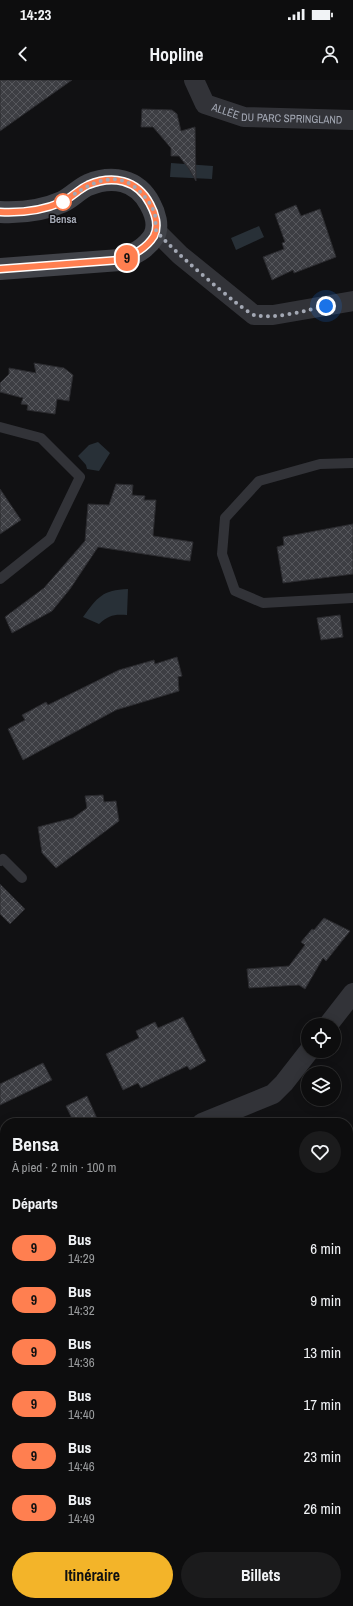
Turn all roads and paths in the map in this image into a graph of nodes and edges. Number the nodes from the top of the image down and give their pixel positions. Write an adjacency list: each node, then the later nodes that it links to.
1 (194, 80): 2 (street, ALLÉE DU PARC SPRINGLAND)
2 (353, 120)
3 (0, 212): 4 (main road)
4 (156, 231): 5 (main road); 6 (street)
5 (0, 269)
6 (353, 301)
7 (0, 427): 9 (lane)
8 (353, 463): 10 (lane)
9 (0, 579)
10 (353, 598)
11 (0, 861): 12 (lane)
12 (22, 878)
13 (353, 993): 14 (street)
14 (333, 1018)
15 (304, 1058): 16 (street)
16 (214, 1118)

